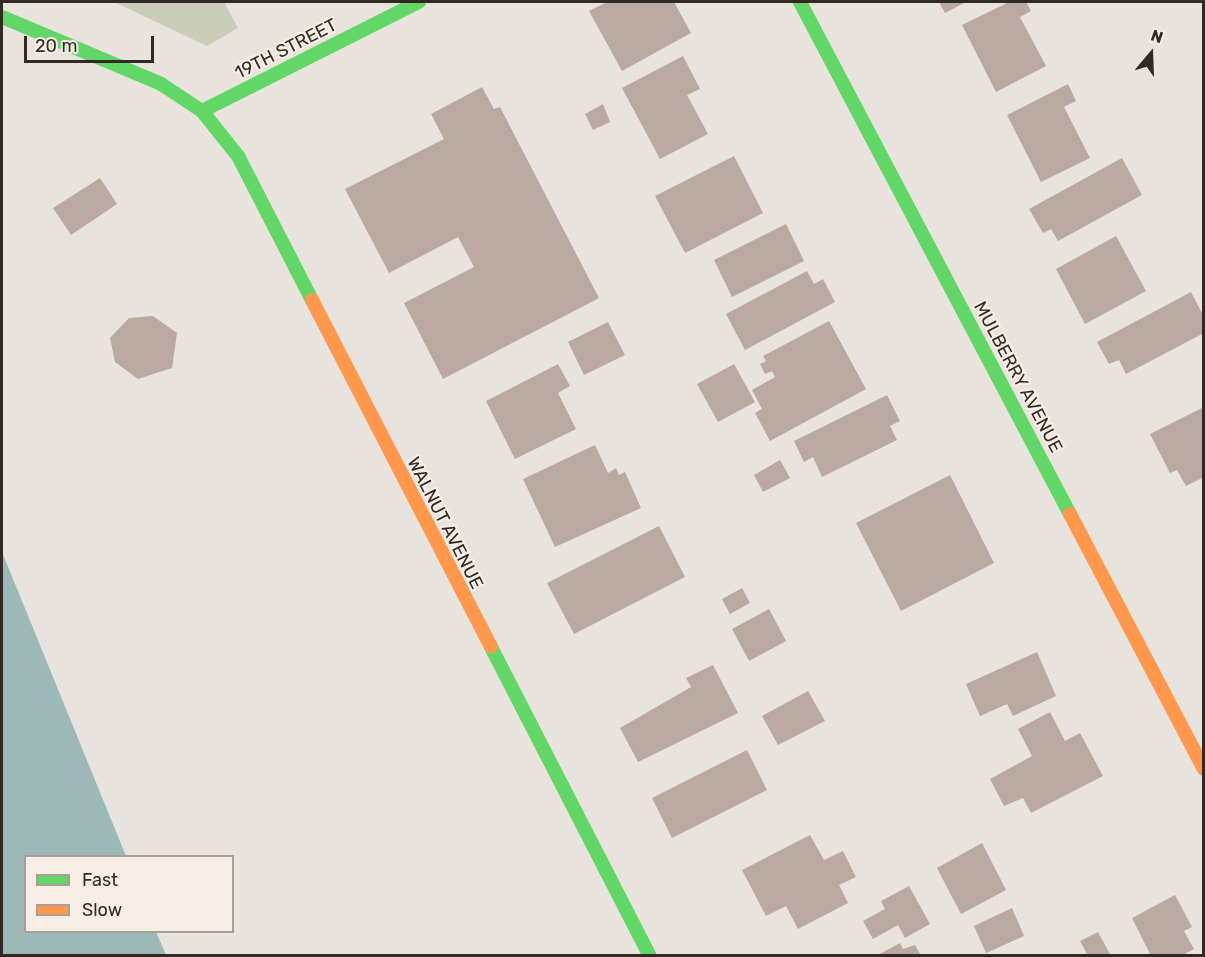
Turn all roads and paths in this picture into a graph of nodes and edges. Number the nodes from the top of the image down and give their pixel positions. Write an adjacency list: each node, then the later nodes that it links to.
1 (419, 2): 4 (street, 19TH STREET)
2 (800, 2): 5 (street, MULBERRY AVENUE)
3 (2, 17): 4 (street, WALNUT AVENUE)
4 (202, 111): 6 (street, WALNUT AVENUE)
5 (1203, 769)
6 (650, 956)

